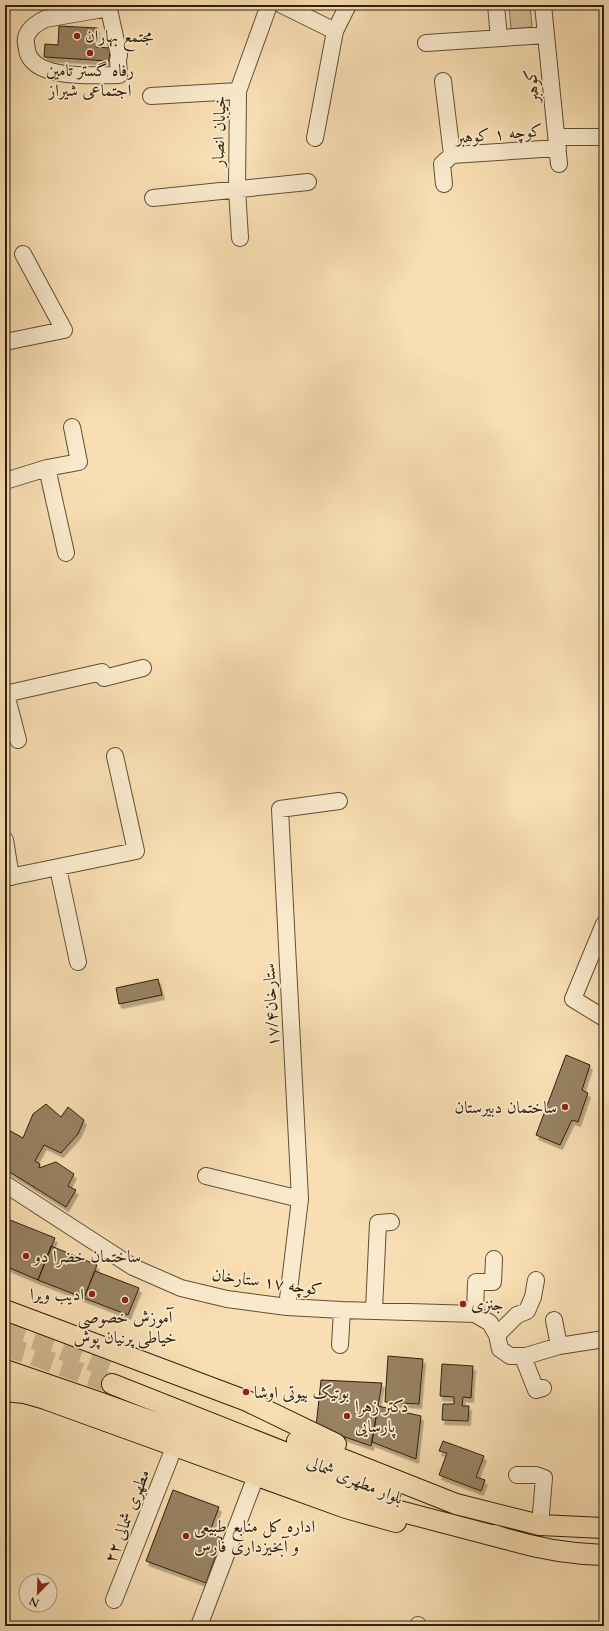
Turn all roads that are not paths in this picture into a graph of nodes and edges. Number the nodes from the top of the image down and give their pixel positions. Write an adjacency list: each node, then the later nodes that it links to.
1 (269, 5): 12 (street, خیابان انصار)
2 (282, 5): 7 (street)
3 (348, 5): 7 (street)
4 (496, 5): 9 (street)
5 (543, 5): 8 (street, کوهبر)
6 (108, 7): 6 (street)
7 (335, 31): 15 (street)
8 (546, 35): 9 (street); 16 (street, کوهبر)
9 (499, 38): 10 (street)
10 (426, 43)
11 (443, 81): 17 (street)
12 (238, 91): 13 (street); 21 (street, خیابان انصار)
13 (151, 96)
14 (604, 137): 16 (street, کوچه ۱ کوهبر)
15 (315, 138)
16 (557, 143): 17 (street, کوچه ۱ کوهبر); 18 (street, کوهبر)
17 (452, 155): 20 (street, کوچه ۱ کوهبر)
18 (559, 164)
19 (308, 182): 21 (street)
20 (444, 184)
21 (237, 189): 22 (street); 23 (street, خیابان انصار)
22 (153, 198)
23 (240, 238)
24 (23, 254): 25 (street)
25 (5, 342)
26 (72, 427): 27 (street)
27 (47, 468): 28 (street); 29 (street)
28 (5, 481)
29 (66, 553)
30 (143, 668): 31 (street)
31 (5, 694): 32 (street)
32 (18, 740)
33 (115, 756): 36 (street)
34 (340, 801): 43 (street, ستارخان۱۷/۴)
35 (5, 840): 37 (street)
36 (58, 868): 37 (street); 39 (street)
37 (8, 877)
38 (604, 924): 40 (street)
39 (78, 962)
40 (604, 1018)
41 (206, 1176): 43 (street)
42 (5, 1184): 47 (street, کوچه ۱۷ ستارخان)
43 (300, 1199): 47 (street, ستارخان۱۷/۴)
44 (391, 1222): 50 (street)
45 (494, 1259): 51 (street)
46 (536, 1280): 53 (street)
47 (287, 1307): 49 (street, کوچه ۱۷ ستارخان)
48 (5, 1310): 64 (main road)
49 (342, 1310): 50 (street, کوچه ۱۷ ستارخان); 55 (street)
50 (374, 1310): 51 (street, کوچه ۱۷ ستارخان)
51 (475, 1314): 53 (street)
52 (554, 1320): 56 (street)
53 (497, 1335): 57 (street)
54 (604, 1339): 56 (street)
55 (340, 1345)
56 (559, 1346): 57 (street)
57 (523, 1357): 59 (street)
58 (5, 1370): 67 (main road)
59 (542, 1388)
60 (5, 1391): 61 (main road)
61 (175, 1445): 63 (main road); 69 (street, مطهرى شمالى ۲۲)
62 (517, 1475): 65 (street)
63 (256, 1476): 67 (main road); 70 (street)
64 (456, 1504): 65 (main road, بلوار مطهرى شمالى); 67 (main road, بلوار مطهرى شمالى)
65 (540, 1525): 66 (main road, بلوار مطهرى شمالى)
66 (604, 1528)
67 (506, 1539): 68 (main road, بلوار مطهرى شمالى)
68 (604, 1554)
69 (114, 1600)
70 (199, 1626)

